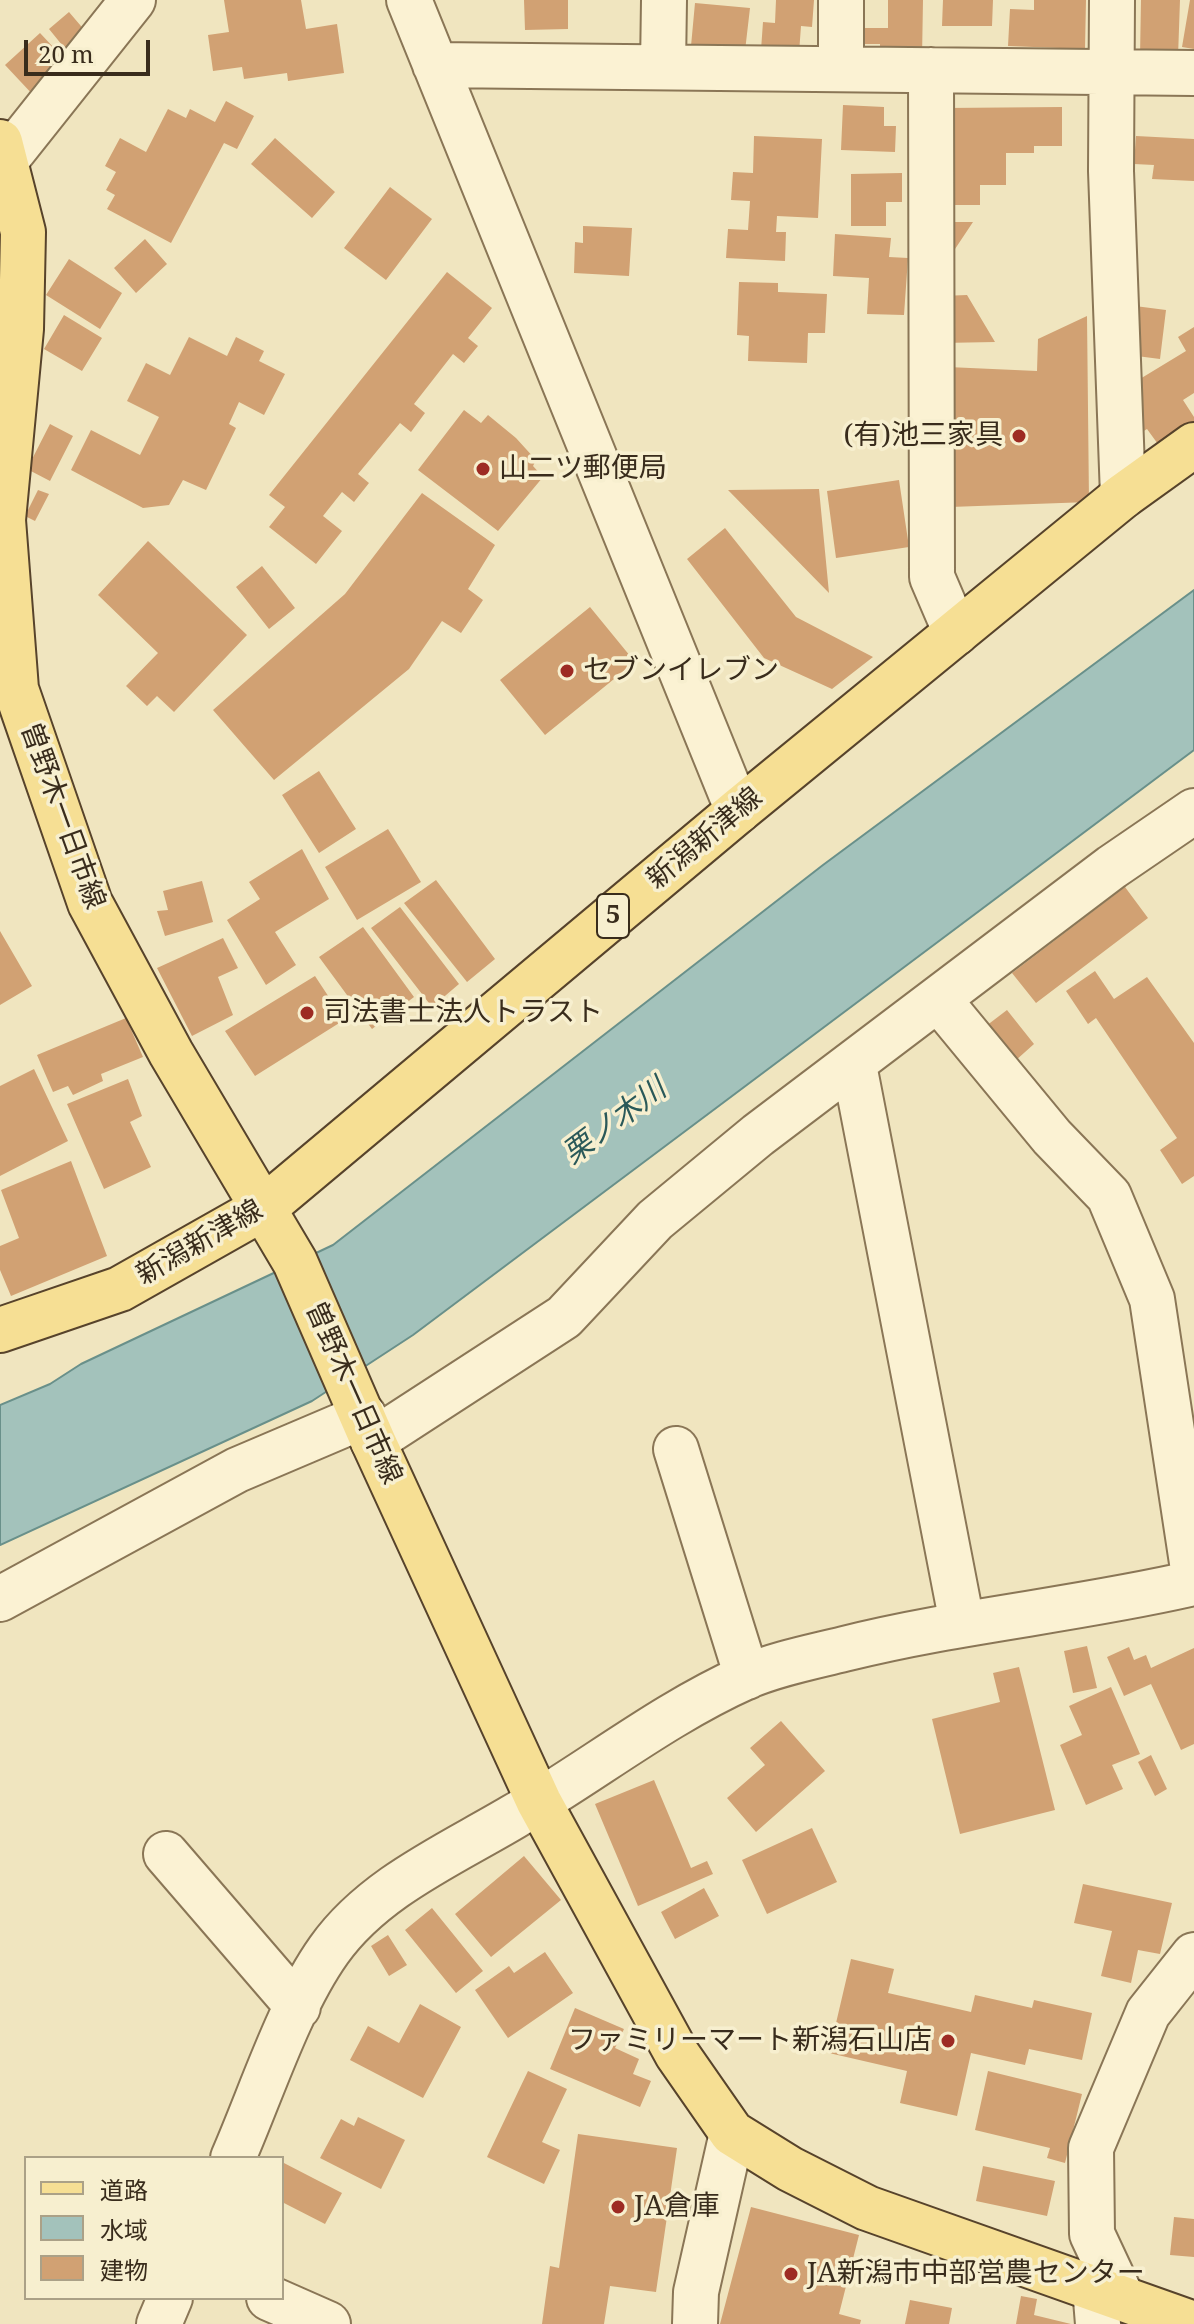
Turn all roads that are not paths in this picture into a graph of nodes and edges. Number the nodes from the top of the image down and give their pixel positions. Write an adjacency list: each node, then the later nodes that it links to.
1 (133, 0): 12 (street)
2 (409, 0): 6 (street)
3 (664, 0): 7 (street)
4 (841, 0): 8 (street)
5 (1112, 0): 10 (street)
6 (435, 65): 7 (street); 17 (street)
7 (663, 67): 8 (street)
8 (841, 69): 9 (street)
9 (931, 70): 10 (street); 16 (street)
10 (1111, 72): 11 (street); 14 (street)
11 (1194, 73)
12 (2, 151): 15 (main road, 曽野木一日市線)
13 (1194, 445): 14 (main road, 新潟新津線 / 5)
14 (1123, 496): 16 (main road, 新潟新津線 / 5)
15 (2, 534): 21 (main road, 曽野木一日市線)
16 (956, 633): 17 (main road, 新潟新津線 / 5)
17 (738, 811): 21 (main road, 新潟新津線 / 5)
18 (1194, 811): 19 (street)
19 (939, 1000): 20 (street); 25 (street)
20 (854, 1065): 23 (street); 28 (street)
21 (265, 1207): 22 (main road, 新潟新津線 / 5); 23 (main road, 曽野木一日市線)
22 (0, 1330)
23 (363, 1415): 27 (street); 30 (main road, 曽野木一日市線)
24 (676, 1449): 29 (street)
25 (1194, 1576)
26 (1194, 1583): 28 (street)
27 (0, 1599)
28 (962, 1623): 29 (street)
29 (747, 1677): 30 (street)
30 (539, 1802): 33 (street); 34 (main road, 曽野木一日市線)
31 (166, 1854): 33 (street)
32 (1194, 1955): 38 (street)
33 (298, 2007): 35 (street)
34 (732, 2133): 38 (main road, 曽野木一日市線); 41 (street)
35 (234, 2156)
36 (169, 2300): 39 (street)
37 (274, 2300): 40 (street)
38 (1105, 2302): 42 (main road, 曽野木一日市線)
39 (159, 2324)
40 (328, 2324)
41 (695, 2324)
42 (1194, 2324)

